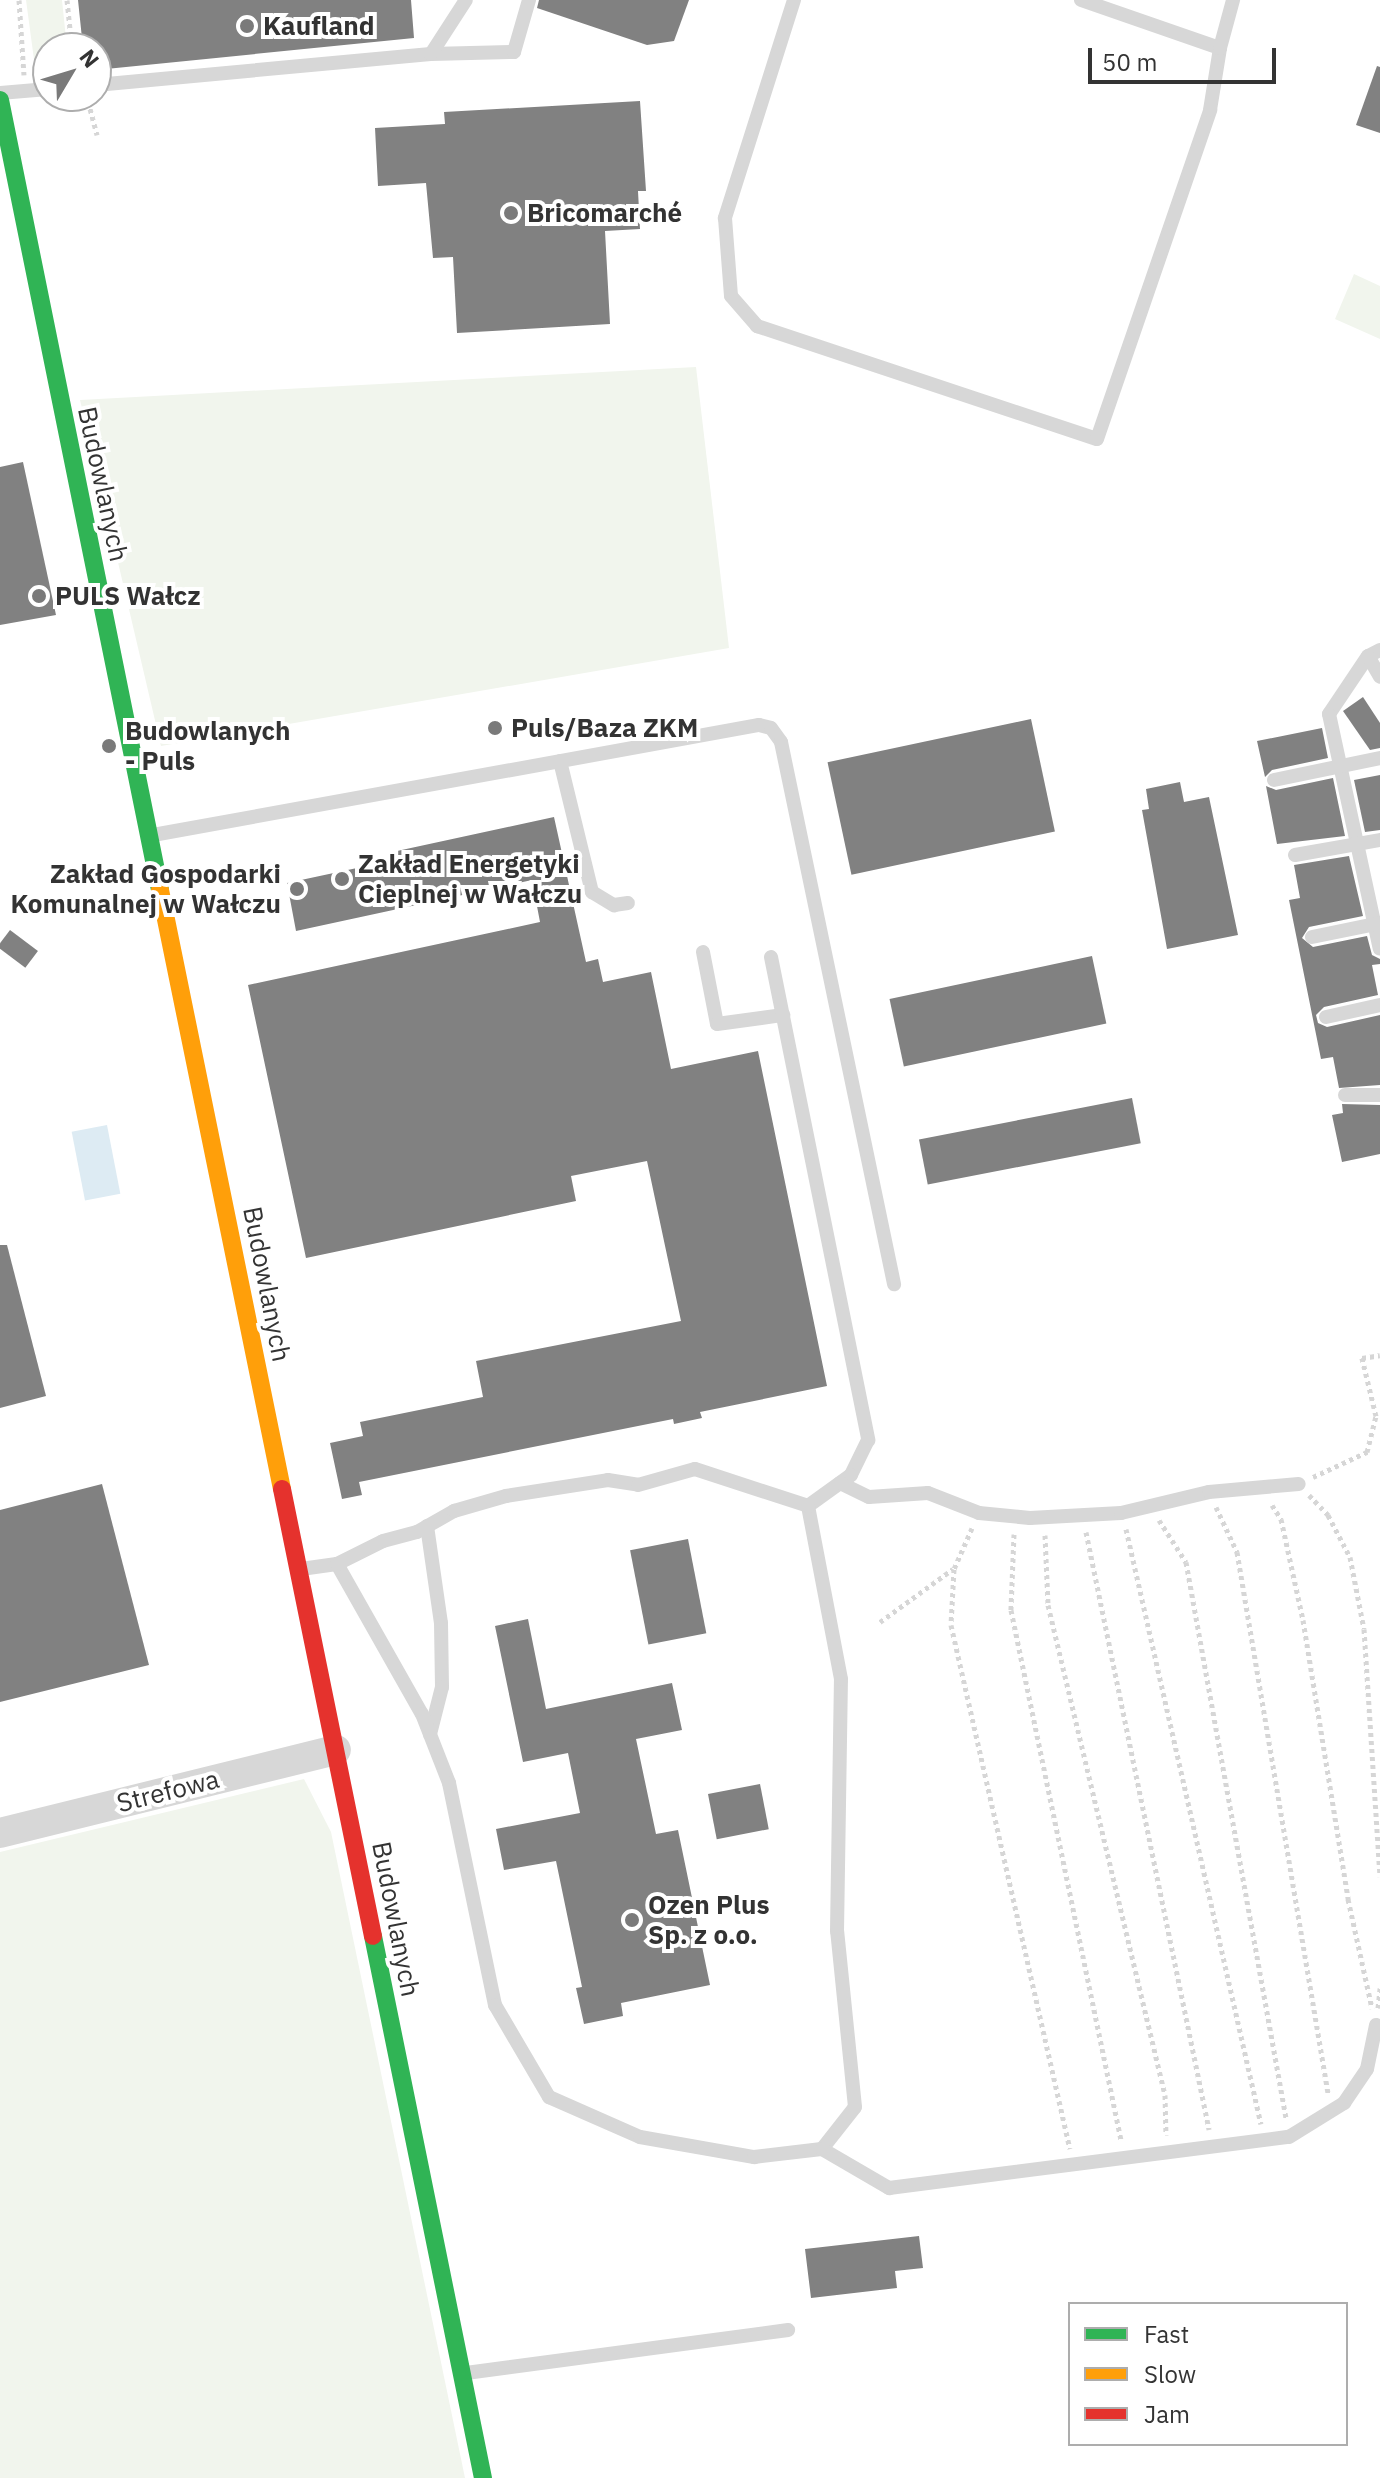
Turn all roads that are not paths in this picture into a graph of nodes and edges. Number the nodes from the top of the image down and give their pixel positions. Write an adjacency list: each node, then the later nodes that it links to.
1 (466, 0): 7 (lane)
2 (529, 0): 7 (lane)
3 (794, 0): 6 (lane)
4 (1081, 0): 6 (lane)
5 (1233, 0): 6 (lane)
6 (1220, 48)
7 (431, 54): 8 (lane)
8 (112, 84)
9 (32, 90): 10 (lane)
10 (0, 93)
11 (0, 100): 18 (street, Budowlanych)
12 (1374, 653): 13 (lane); 16 (lane)
13 (1380, 677)
14 (1380, 758): 16 (lane)
15 (560, 761): 18 (lane); 22 (lane); 33 (lane)
16 (1340, 766): 17 (lane); 20 (lane)
17 (1274, 780)
18 (150, 835): 39 (street, Budowlanych)
19 (1380, 840): 20 (lane)
20 (1357, 844): 21 (lane); 23 (lane)
21 (1295, 855)
22 (628, 903)
23 (1377, 923): 24 (lane); 25 (lane)
24 (1312, 937)
25 (1380, 949)
26 (703, 952): 29 (lane)
27 (771, 957): 29 (lane)
28 (1380, 1005): 30 (lane)
29 (783, 1015): 34 (lane)
30 (1326, 1017)
31 (1345, 1095): 32 (lane)
32 (1380, 1095)
33 (894, 1284)
34 (840, 1483): 35 (lane); 36 (lane)
35 (1299, 1484)
36 (808, 1506): 37 (lane); 44 (lane)
37 (427, 1526): 38 (lane); 40 (lane)
38 (337, 1564): 39 (lane); 40 (lane)
39 (299, 1569): 41 (street, Budowlanych)
40 (430, 1734): 44 (lane)
41 (336, 1750): 42 (street, Strefowa); 46 (street, Budowlanych)
42 (0, 1833)
43 (1376, 2025): 44 (lane)
44 (822, 2149)
45 (788, 2330): 46 (lane)
46 (462, 2373): 47 (street, Budowlanych)
47 (483, 2478)

